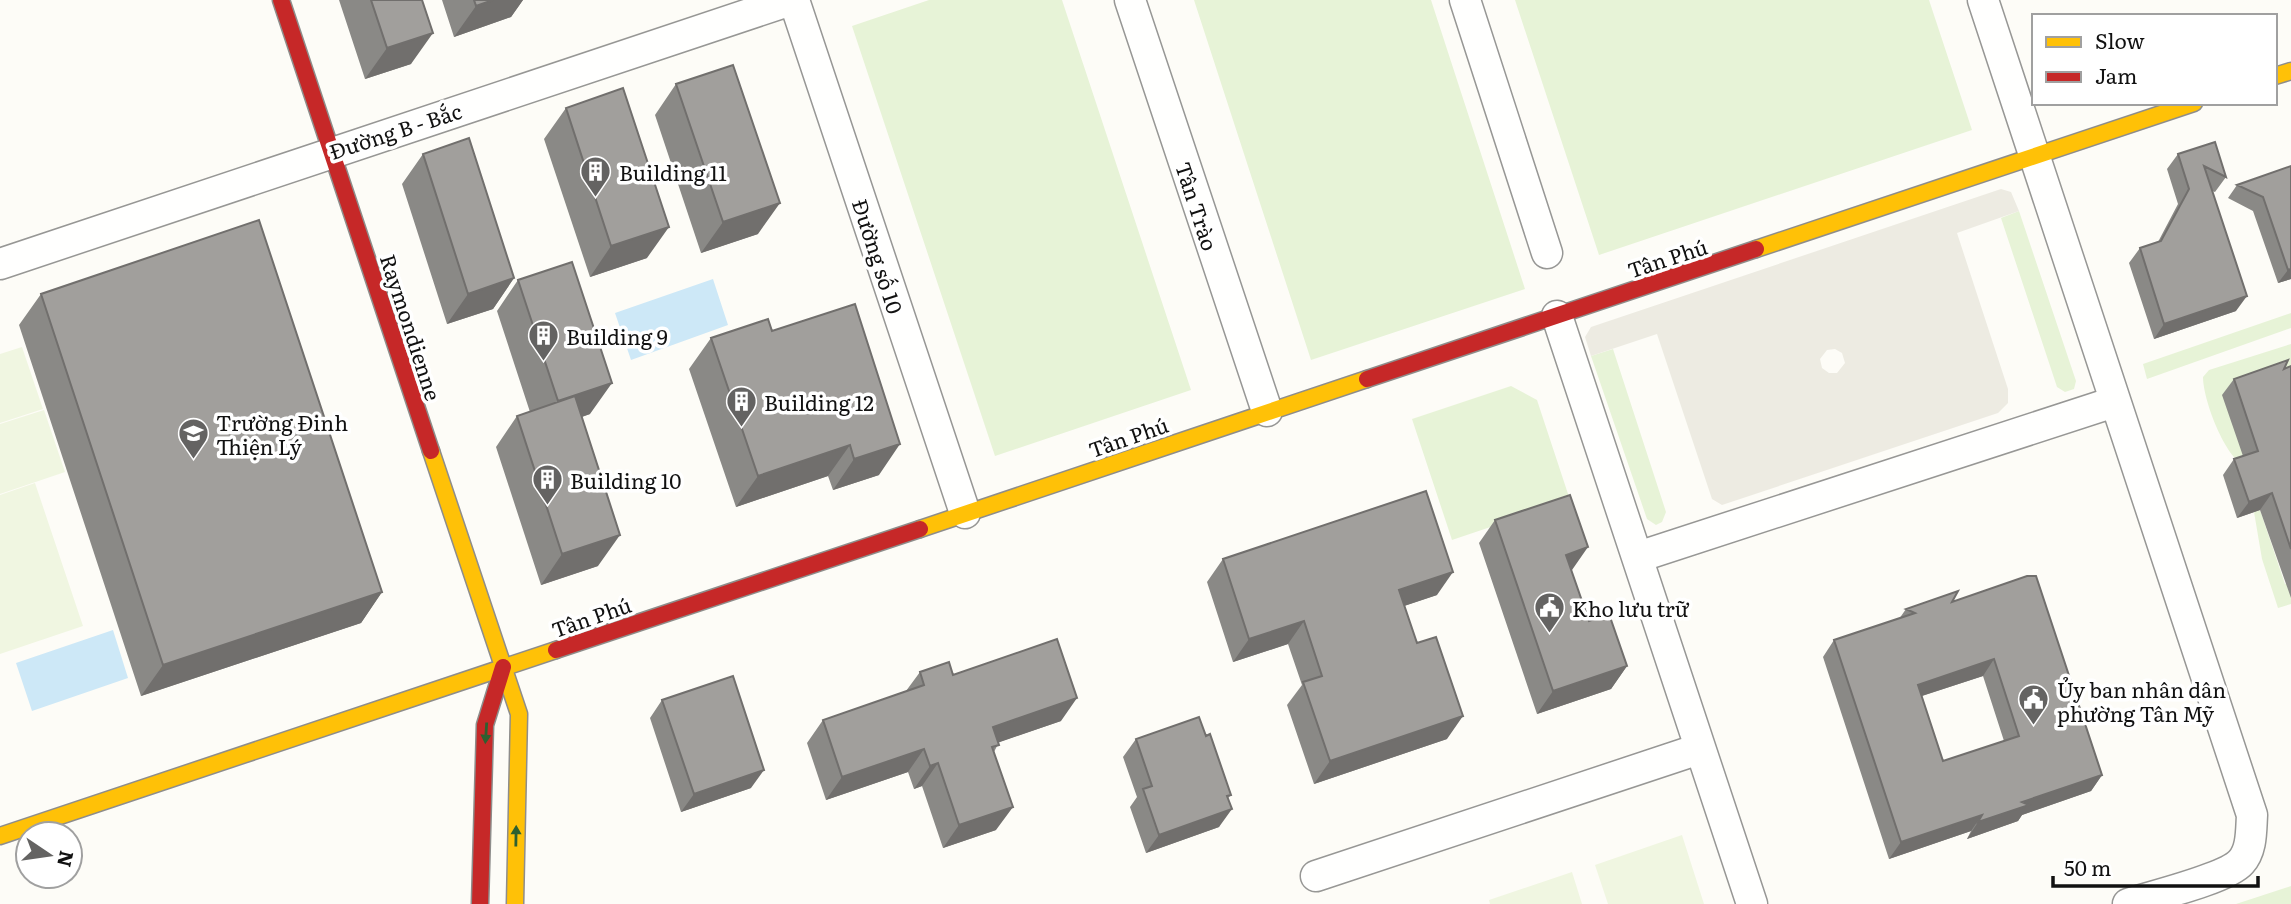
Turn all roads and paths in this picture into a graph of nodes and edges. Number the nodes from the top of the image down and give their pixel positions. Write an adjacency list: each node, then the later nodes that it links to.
1 (281, 0): 7 (street, Raymondienne)
2 (793, 0): 7 (street, Đường B - Bắc); 14 (street, Đường số 10)
3 (1130, 0): 13 (street, Tân Trào)
4 (1465, 0): 9 (street)
5 (1983, 0): 8 (street)
6 (2188, 105): 8 (street, Tân Phú)
7 (332, 151): 10 (street, Đường B - Bắc); 16 (street, Raymondienne)
8 (2036, 156): 11 (street, Tân Phú); 12 (street)
9 (1547, 253)
10 (0, 264)
11 (1557, 316): 13 (street, Tân Phú); 15 (street)
12 (2114, 402): 15 (street); 23 (street)
13 (1267, 411): 14 (street, Tân Phú)
14 (965, 513): 16 (street, Tân Phú)
15 (1638, 557): 17 (street)
16 (503, 667): 18 (street, Tân Phú); 20 (street, one-way to 20); 21 (street, Raymondienne, one-way to 16)
17 (1699, 749): 19 (street); 22 (street)
18 (0, 836)
19 (1316, 876)
20 (480, 904)
21 (515, 904)
22 (1752, 904)
23 (2129, 904)

